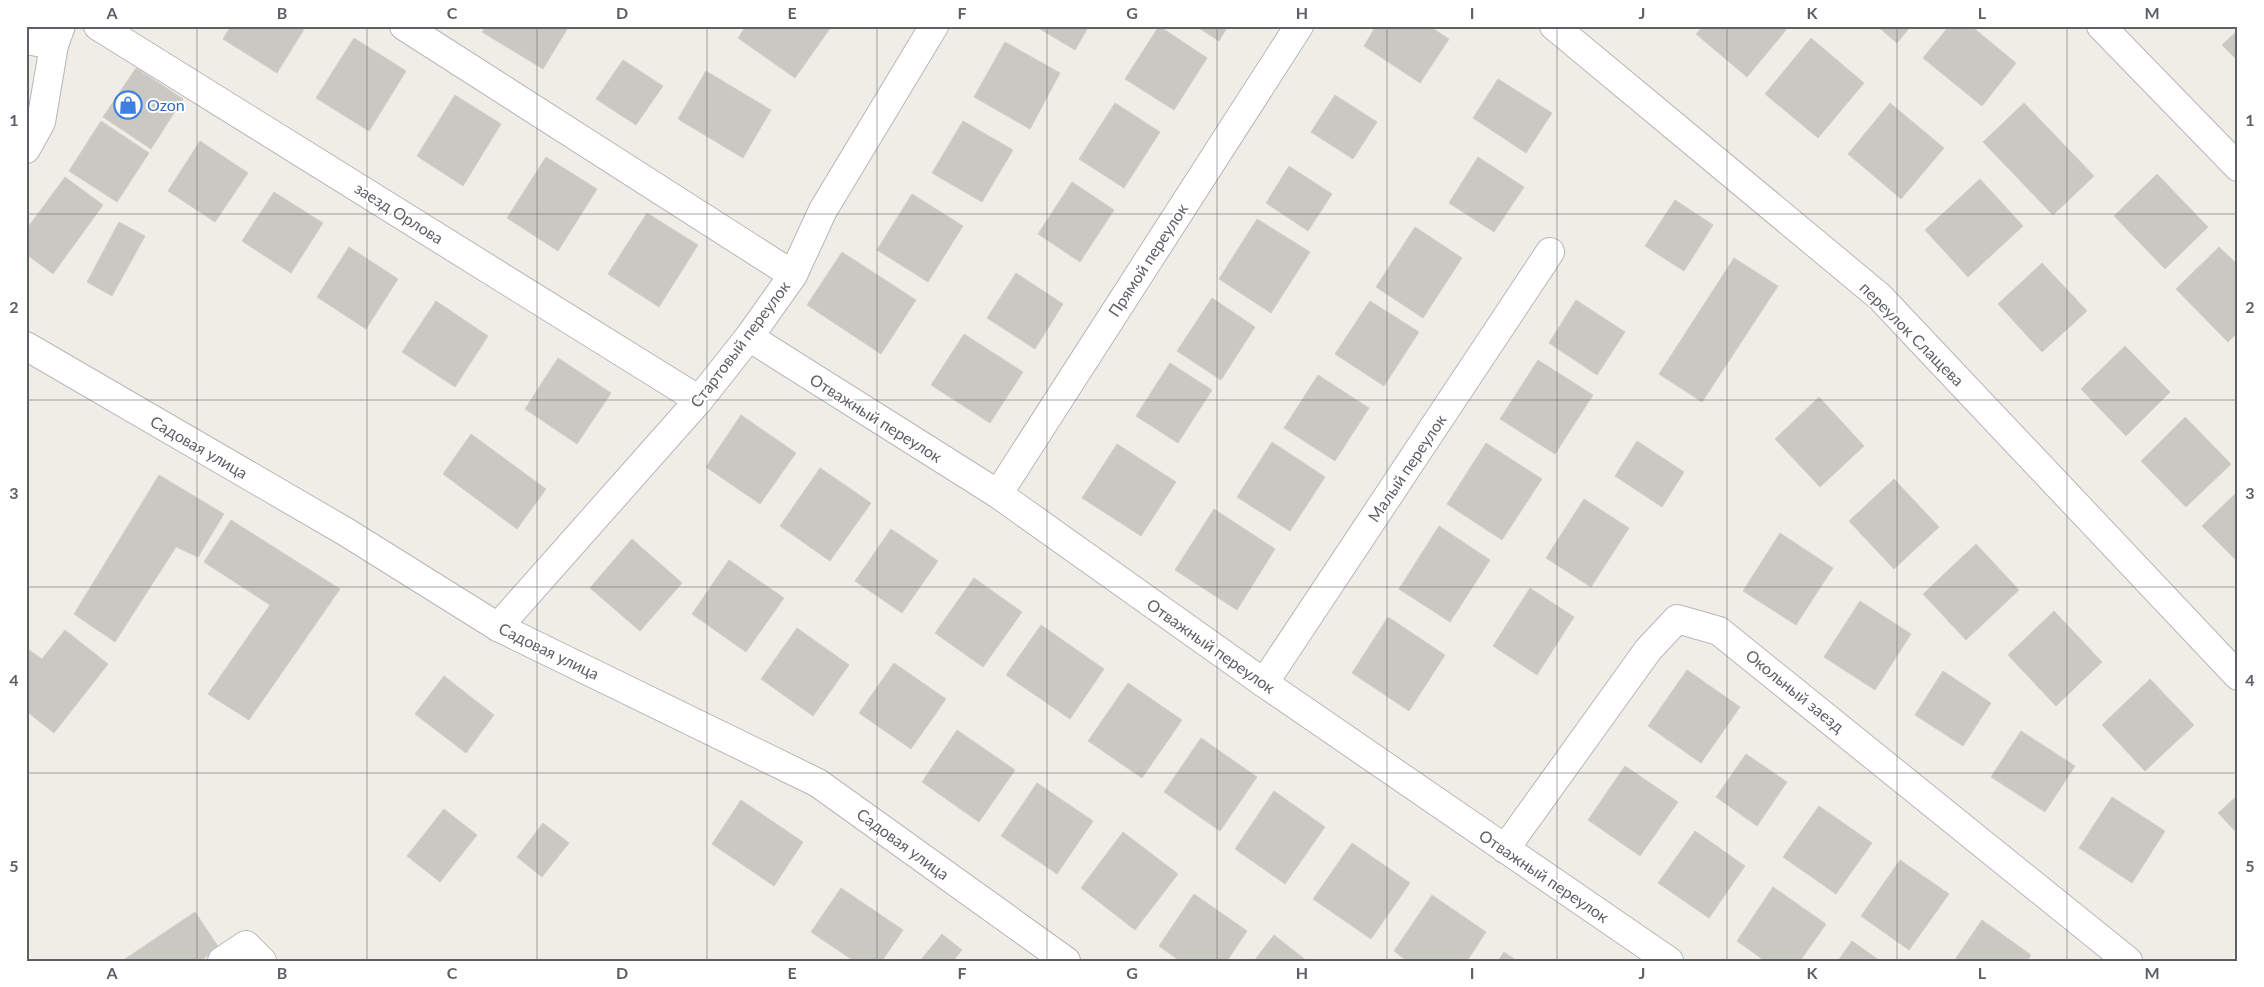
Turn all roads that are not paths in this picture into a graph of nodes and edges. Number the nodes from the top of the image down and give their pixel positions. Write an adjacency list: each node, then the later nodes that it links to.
1 (98, 26): 15 (street, заезд Орлова)
2 (404, 26): 12 (street)
3 (934, 26): 12 (street, Стартовый переулок)
4 (1299, 26): 16 (street, Прямой переулок)
5 (1554, 26): 18 (street, переулок Слащева)
6 (2101, 26): 10 (street)
7 (58, 36): 8 (street); 9 (street)
8 (26, 40)
9 (26, 149)
10 (2238, 167)
11 (1550, 252): 19 (street, Малый переулок)
12 (793, 275): 13 (street, Стартовый переулок)
13 (749, 337): 15 (street, Стартовый переулок); 16 (street, Отважный переулок)
14 (26, 346): 17 (street, Садовая улица)
15 (699, 400): 17 (street, Стартовый переулок)
16 (998, 494): 19 (street, Отважный переулок)
17 (498, 627): 23 (street, Садовая улица)
18 (2238, 676)
19 (1264, 683): 20 (street, Отважный переулок)
20 (1505, 849): 24 (street, Отважный переулок); 25 (street, Окольный заезд)
21 (222, 961): 22 (street)
22 (262, 961)
23 (1066, 961)
24 (1670, 961)
25 (2128, 961)

